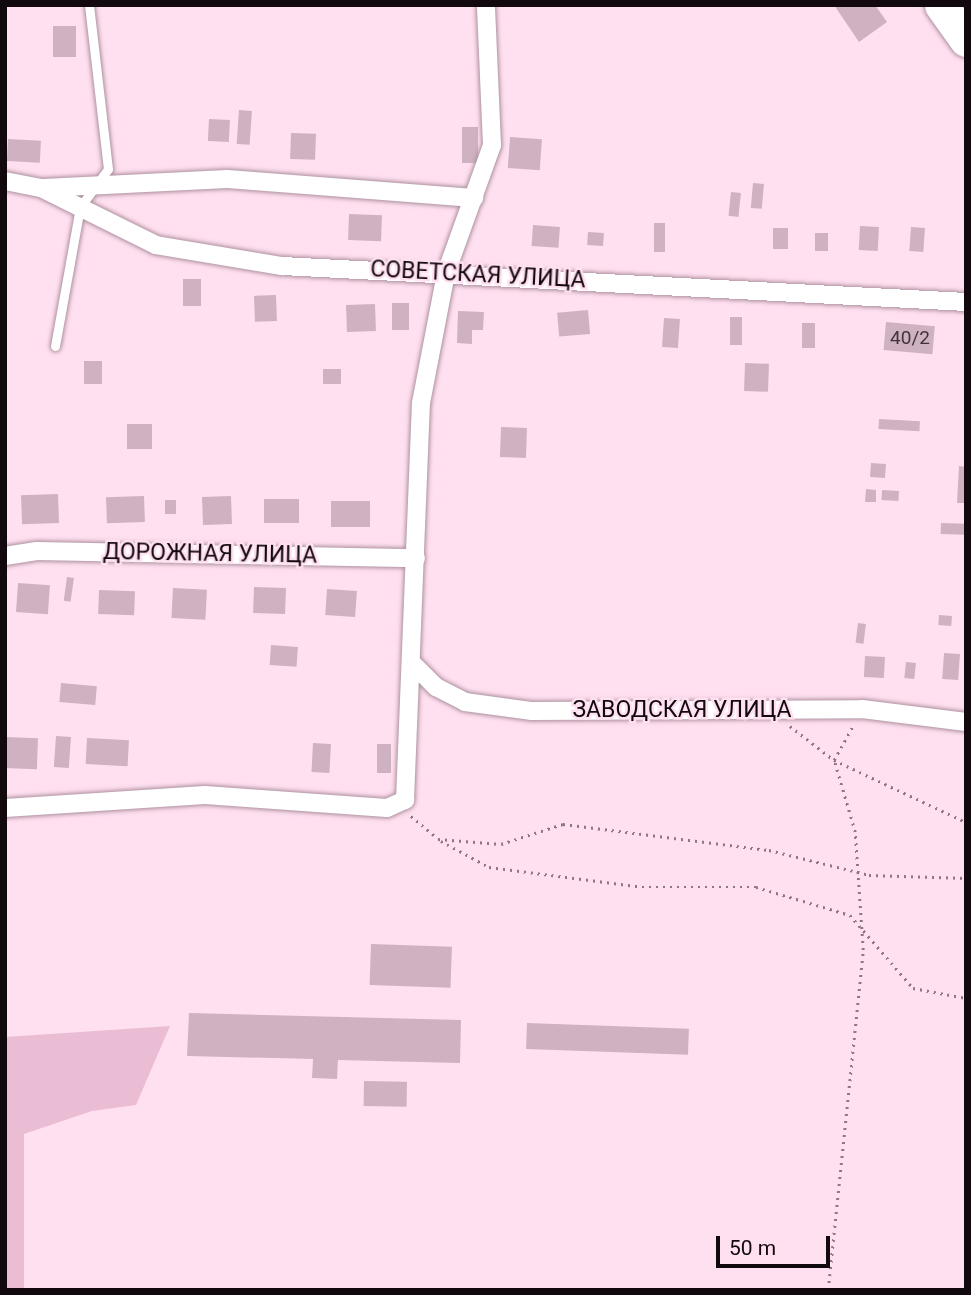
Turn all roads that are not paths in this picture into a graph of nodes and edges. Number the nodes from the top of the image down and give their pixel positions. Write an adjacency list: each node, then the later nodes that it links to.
1 (89, 5): 8 (lane)
2 (486, 5): 10 (street)
3 (942, 5): 6 (highway)
4 (956, 5): 5 (highway)
5 (966, 9)
6 (966, 40)
7 (5, 181): 9 (street, СОВЕТСКАЯ УЛИЦА)
8 (93, 186): 9 (street); 10 (street); 11 (lane)
9 (41, 188): 11 (street, СОВЕТСКАЯ УЛИЦА)
10 (474, 198): 12 (street)
11 (80, 208): 12 (street, СОВЕТСКАЯ УЛИЦА); 14 (lane)
12 (446, 273): 13 (street, СОВЕТСКАЯ УЛИЦА); 16 (street)
13 (966, 302)
14 (55, 346)
15 (5, 556): 16 (street, ДОРОЖНАЯ УЛИЦА)
16 (416, 558): 17 (street)
17 (412, 663): 18 (street, ЗАВОДСКАЯ УЛИЦА); 19 (street)
18 (966, 722)
19 (5, 808)

